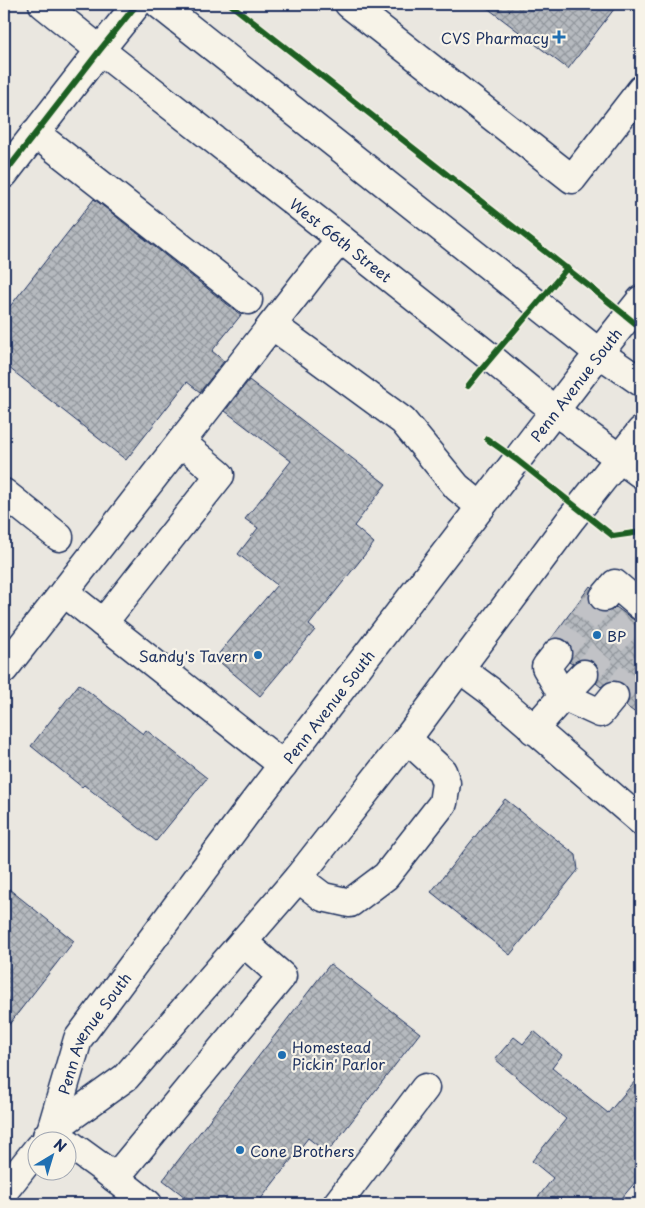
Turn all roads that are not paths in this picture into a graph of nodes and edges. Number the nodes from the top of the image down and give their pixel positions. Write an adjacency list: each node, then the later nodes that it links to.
1 (43, 4): 5 (main road, West 66th Street)
2 (137, 4): 5 (main road)
3 (159, 4): 13 (main road)
4 (348, 4): 6 (main road)
5 (100, 50): 7 (main road); 9 (main road, West 66th Street)
6 (641, 90)
7 (35, 133): 8 (main road); 10 (main road)
8 (4, 174)
9 (341, 239): 12 (main road); 15 (main road, West 66th Street)
10 (248, 300)
11 (641, 300): 13 (main road, Penn Avenue South)
12 (272, 325): 17 (main road); 21 (main road)
13 (599, 353): 14 (main road); 15 (main road, Penn Avenue South)
14 (641, 382)
15 (555, 411): 18 (main road, West 66th Street); 21 (main road, Penn Avenue South)
16 (641, 431): 18 (main road, Penn Avenue South)
17 (181, 442): 23 (main road); 26 (main road)
18 (620, 458): 19 (main road, West 66th Street); 28 (main road, Penn Avenue South)
19 (641, 474)
20 (4, 493): 22 (main road)
21 (481, 507): 35 (main road, Penn Avenue South)
22 (59, 537)
23 (64, 592): 26 (main road); 29 (main road)
24 (604, 597): 25 (main road)
25 (638, 611)
26 (103, 622): 35 (main road)
27 (557, 653): 31 (main road)
28 (459, 668): 33 (main road); 34 (main road, Penn Avenue South)
29 (4, 669)
30 (584, 674): 31 (main road)
31 (563, 696): 32 (main road); 33 (main road)
32 (614, 696)
33 (533, 730): 36 (main road)
34 (407, 739): 37 (main road, Penn Avenue South); 37 (main road)
35 (283, 765): 40 (main road, Penn Avenue South)
36 (637, 809)
37 (298, 878): 38 (main road, Penn Avenue South)
38 (242, 942): 41 (main road, Penn Avenue South); 44 (main road)
39 (426, 1088): 47 (main road)
40 (55, 1130)
41 (65, 1130)
42 (78, 1155): 44 (main road)
43 (28, 1166): 45 (main road, Penn Avenue South)
44 (115, 1178): 46 (main road)
45 (4, 1191)
46 (148, 1204)
47 (337, 1204)

